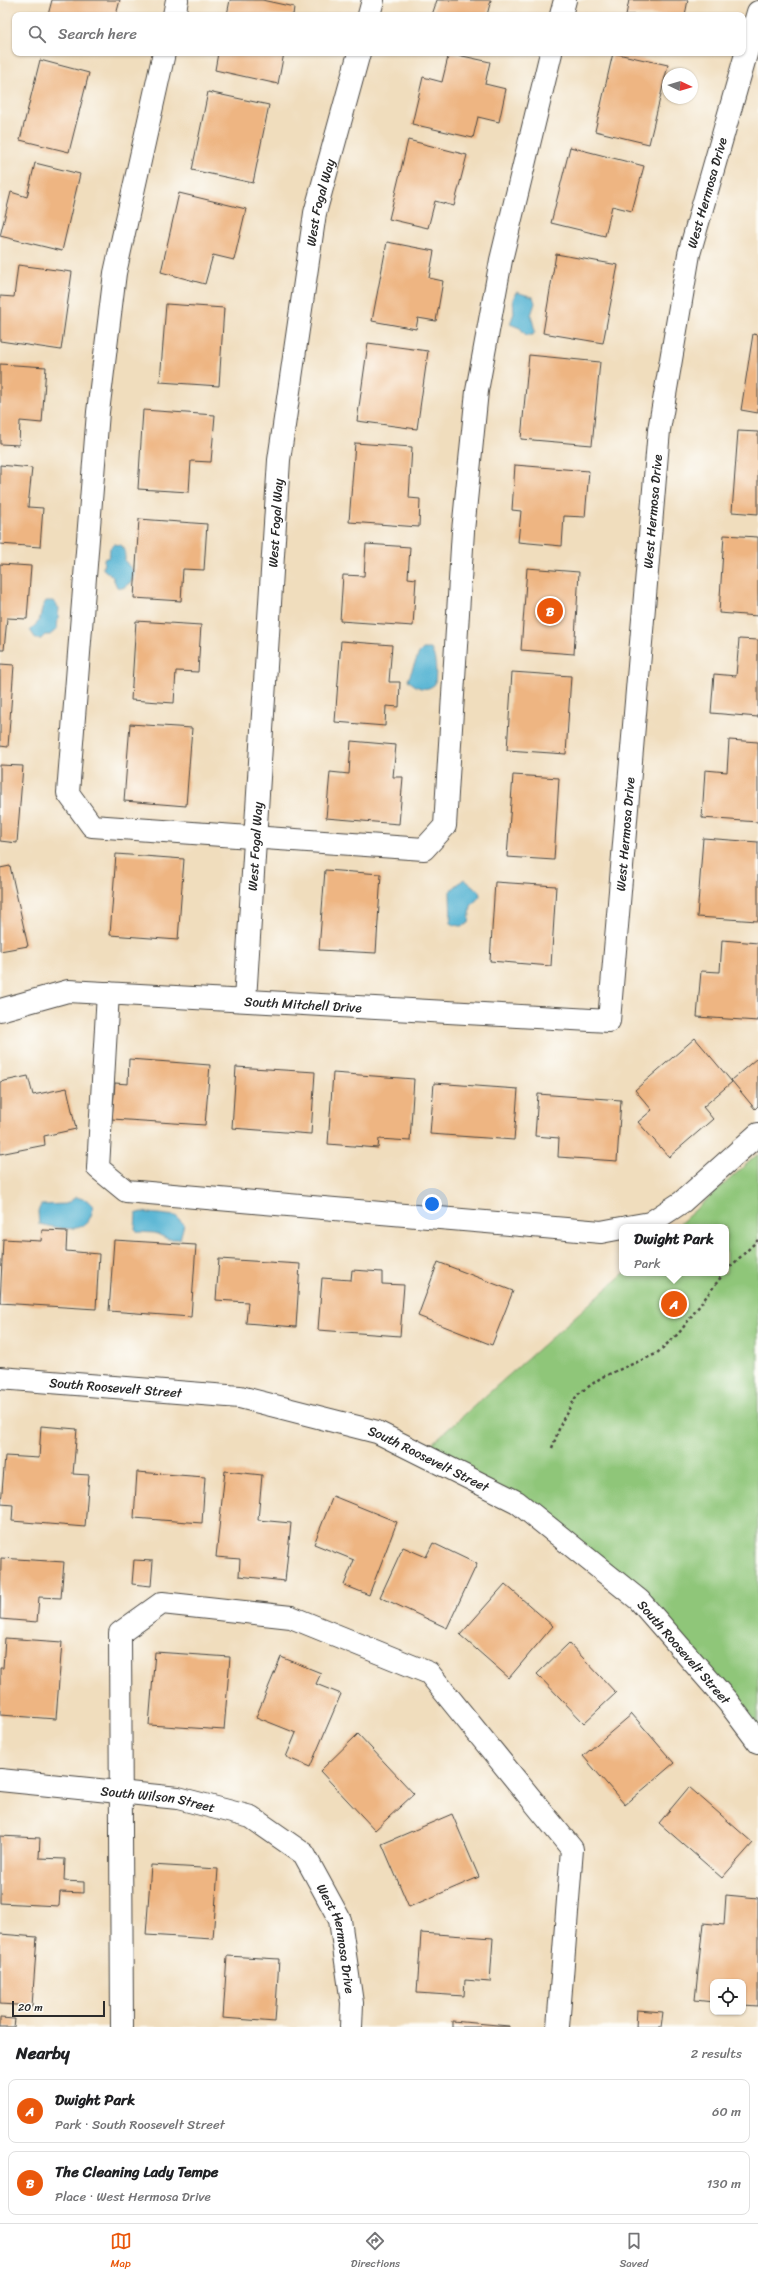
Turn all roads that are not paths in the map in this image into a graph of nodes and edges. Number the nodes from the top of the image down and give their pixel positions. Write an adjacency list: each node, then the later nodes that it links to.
1 (177, 0): 4 (street)
2 (374, 0): 5 (street)
3 (565, 0): 6 (street)
4 (175, 12)
5 (370, 12)
6 (562, 12)
7 (758, 12): 8 (street, West Hermosa Drive)
8 (746, 54)
9 (163, 56): 13 (street)
10 (358, 56): 13 (street, West Fogal Way)
11 (550, 56): 13 (street)
12 (745, 56): 17 (street, West Hermosa Drive)
13 (255, 838): 15 (street, West Fogal Way)
14 (108, 993): 15 (street, South Mitchell Drive); 16 (street, South Mitchell Drive); 20 (street)
15 (245, 1000): 17 (street, South Mitchell Drive)
16 (0, 1010)
17 (609, 1021)
18 (758, 1134): 19 (street)
19 (644, 1224)
20 (619, 1229)
21 (0, 1378): 22 (street, South Roosevelt Street)
22 (758, 1742)
23 (0, 1780): 24 (street, South Wilson Street)
24 (122, 1792): 25 (street, South Wilson Street); 26 (street); 28 (street)
25 (304, 1854): 27 (street, West Hermosa Drive)
26 (122, 2027)
27 (351, 2027)
28 (558, 2027)

